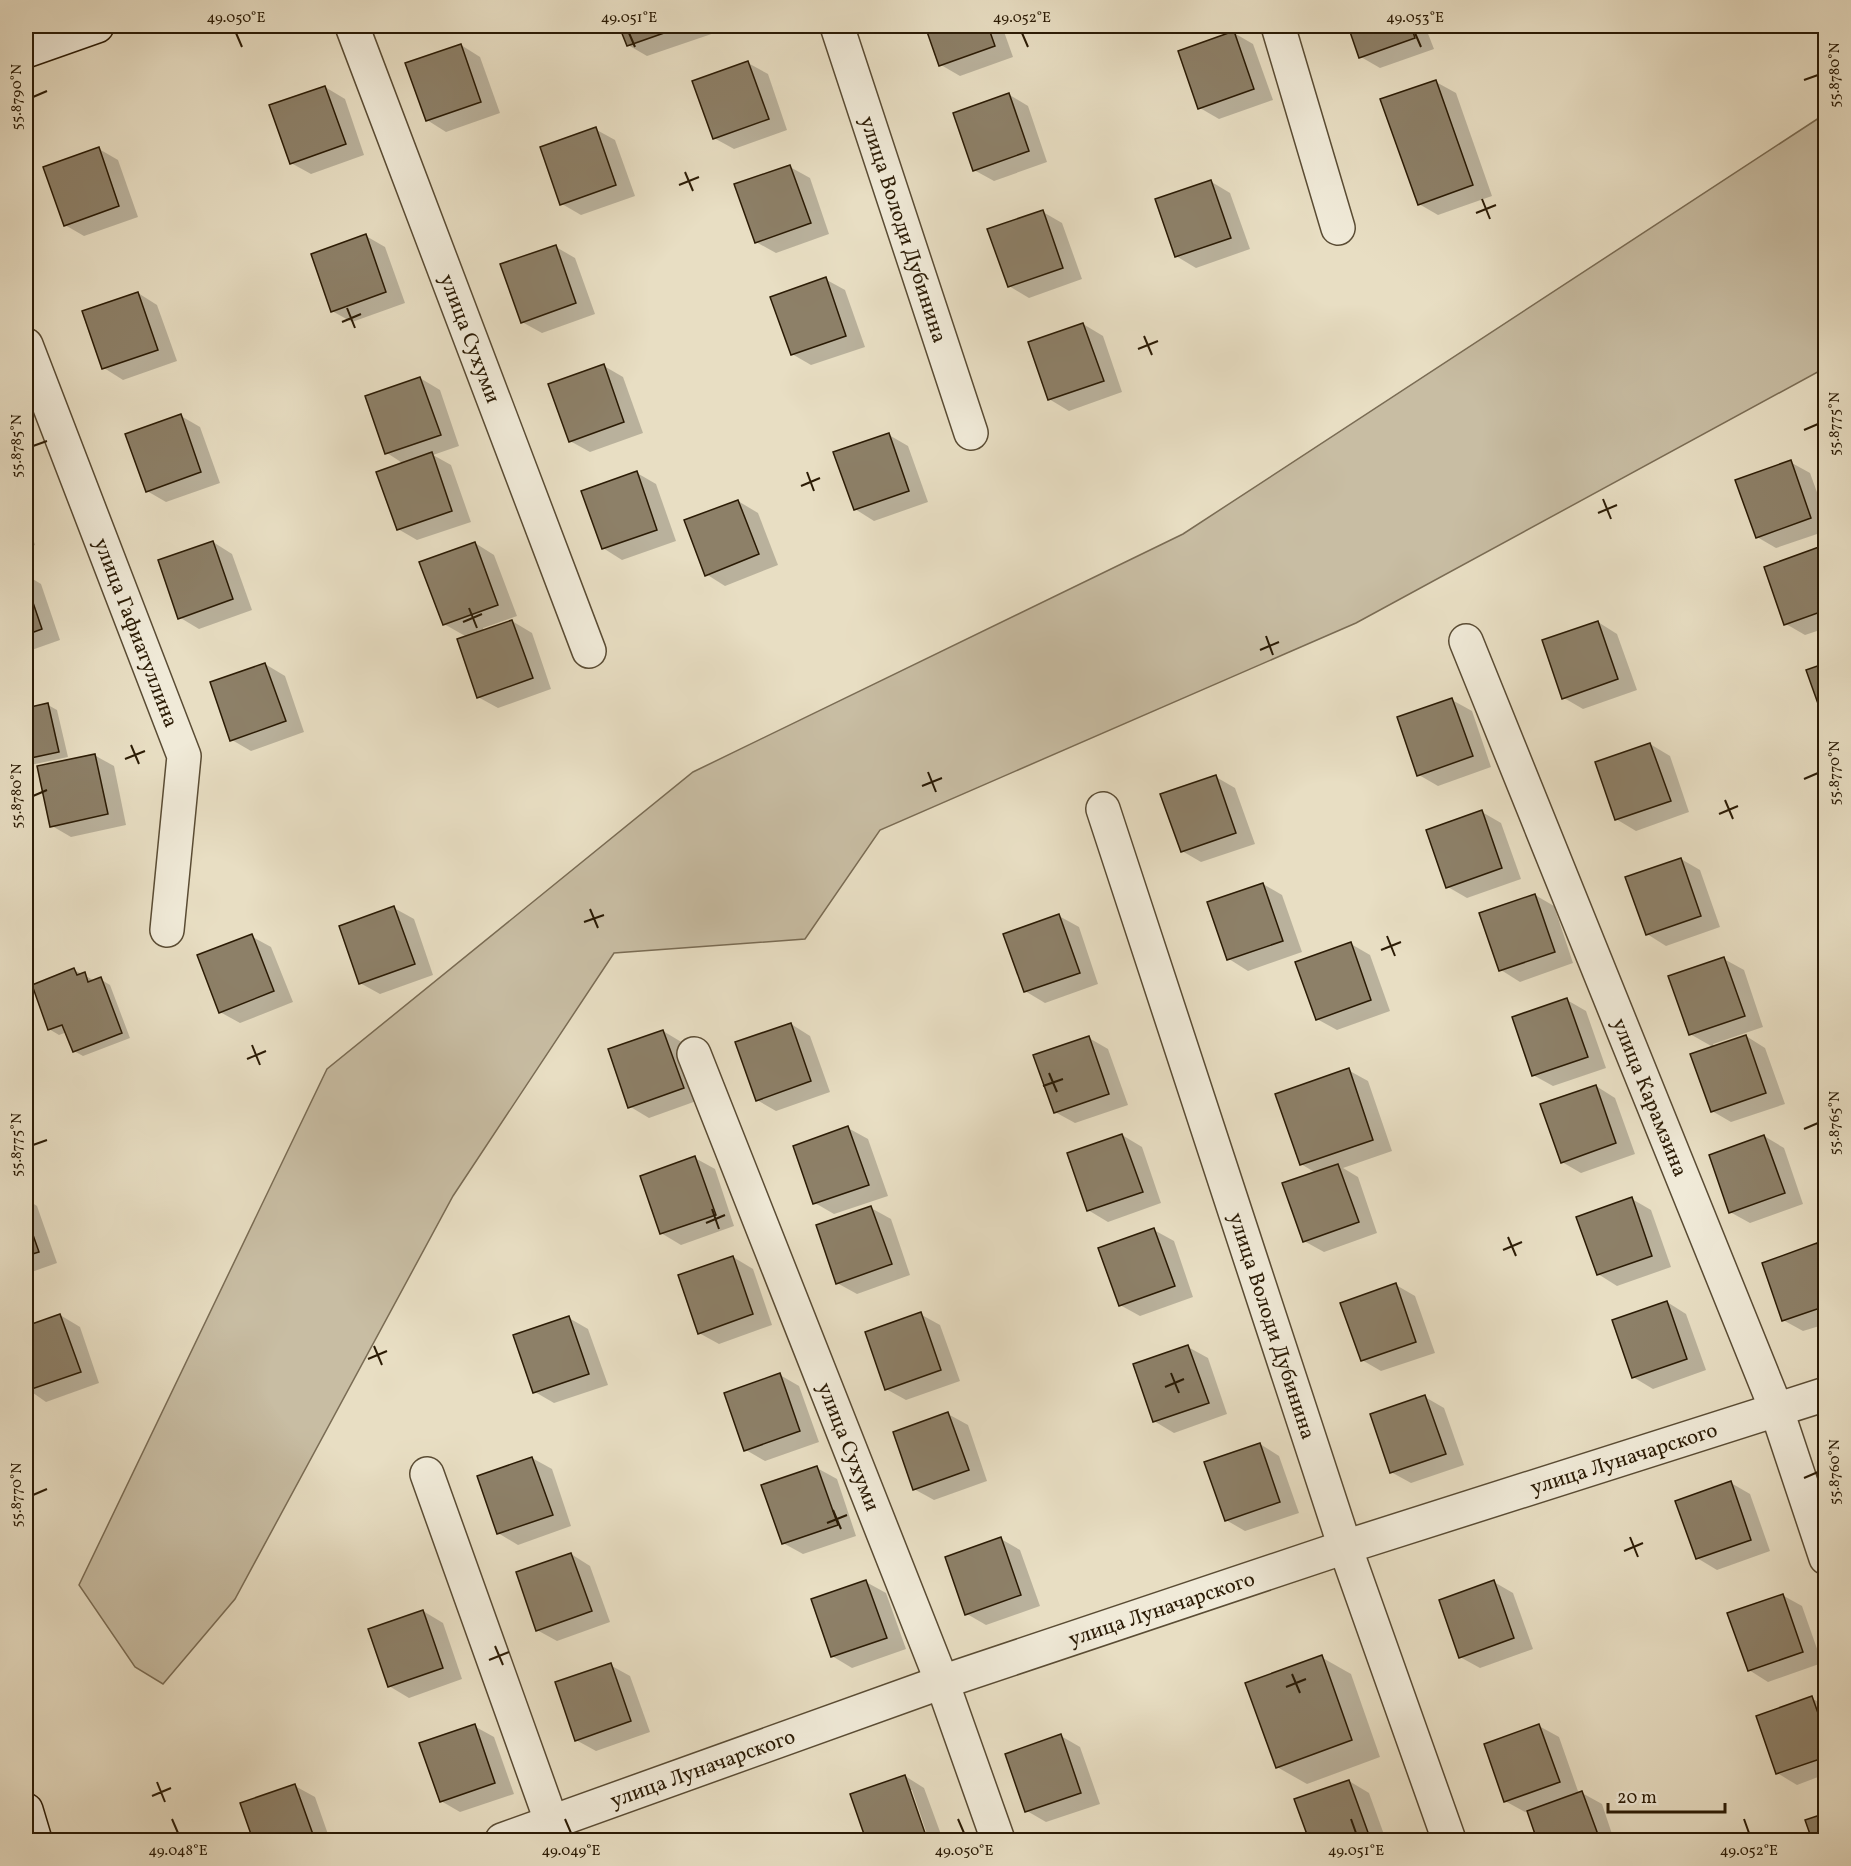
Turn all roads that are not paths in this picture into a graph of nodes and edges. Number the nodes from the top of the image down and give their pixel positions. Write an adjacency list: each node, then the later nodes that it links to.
1 (97, 26): 5 (street)
2 (352, 26): 10 (street, улица Сухуми)
3 (837, 26): 8 (street, улица Володи Дубинина)
4 (1278, 26): 6 (street)
5 (26, 51)
6 (1338, 228)
7 (26, 345): 12 (street, улица Гафиатуллина)
8 (971, 433)
9 (1466, 641): 15 (street, улица Карамзина)
10 (589, 651)
11 (1102, 809): 17 (street, улица Володи Дубинина)
12 (168, 930)
13 (694, 1054): 19 (street, улица Сухуми)
14 (1826, 1394): 15 (street, улица Луначарского)
15 (1777, 1411): 17 (street, улица Луначарского); 18 (street, улица Карамзина)
16 (427, 1474): 21 (street)
17 (1345, 1547): 19 (street, улица Луначарского); 25 (street, улица Володи Дубинина)
18 (1826, 1558)
19 (942, 1682): 21 (street, улица Луначарского); 24 (street, улица Сухуми)
20 (26, 1810): 22 (street)
21 (555, 1832): 23 (street, улица Луначарского)
22 (35, 1840)
23 (502, 1840)
24 (998, 1840)
25 (1449, 1840)

